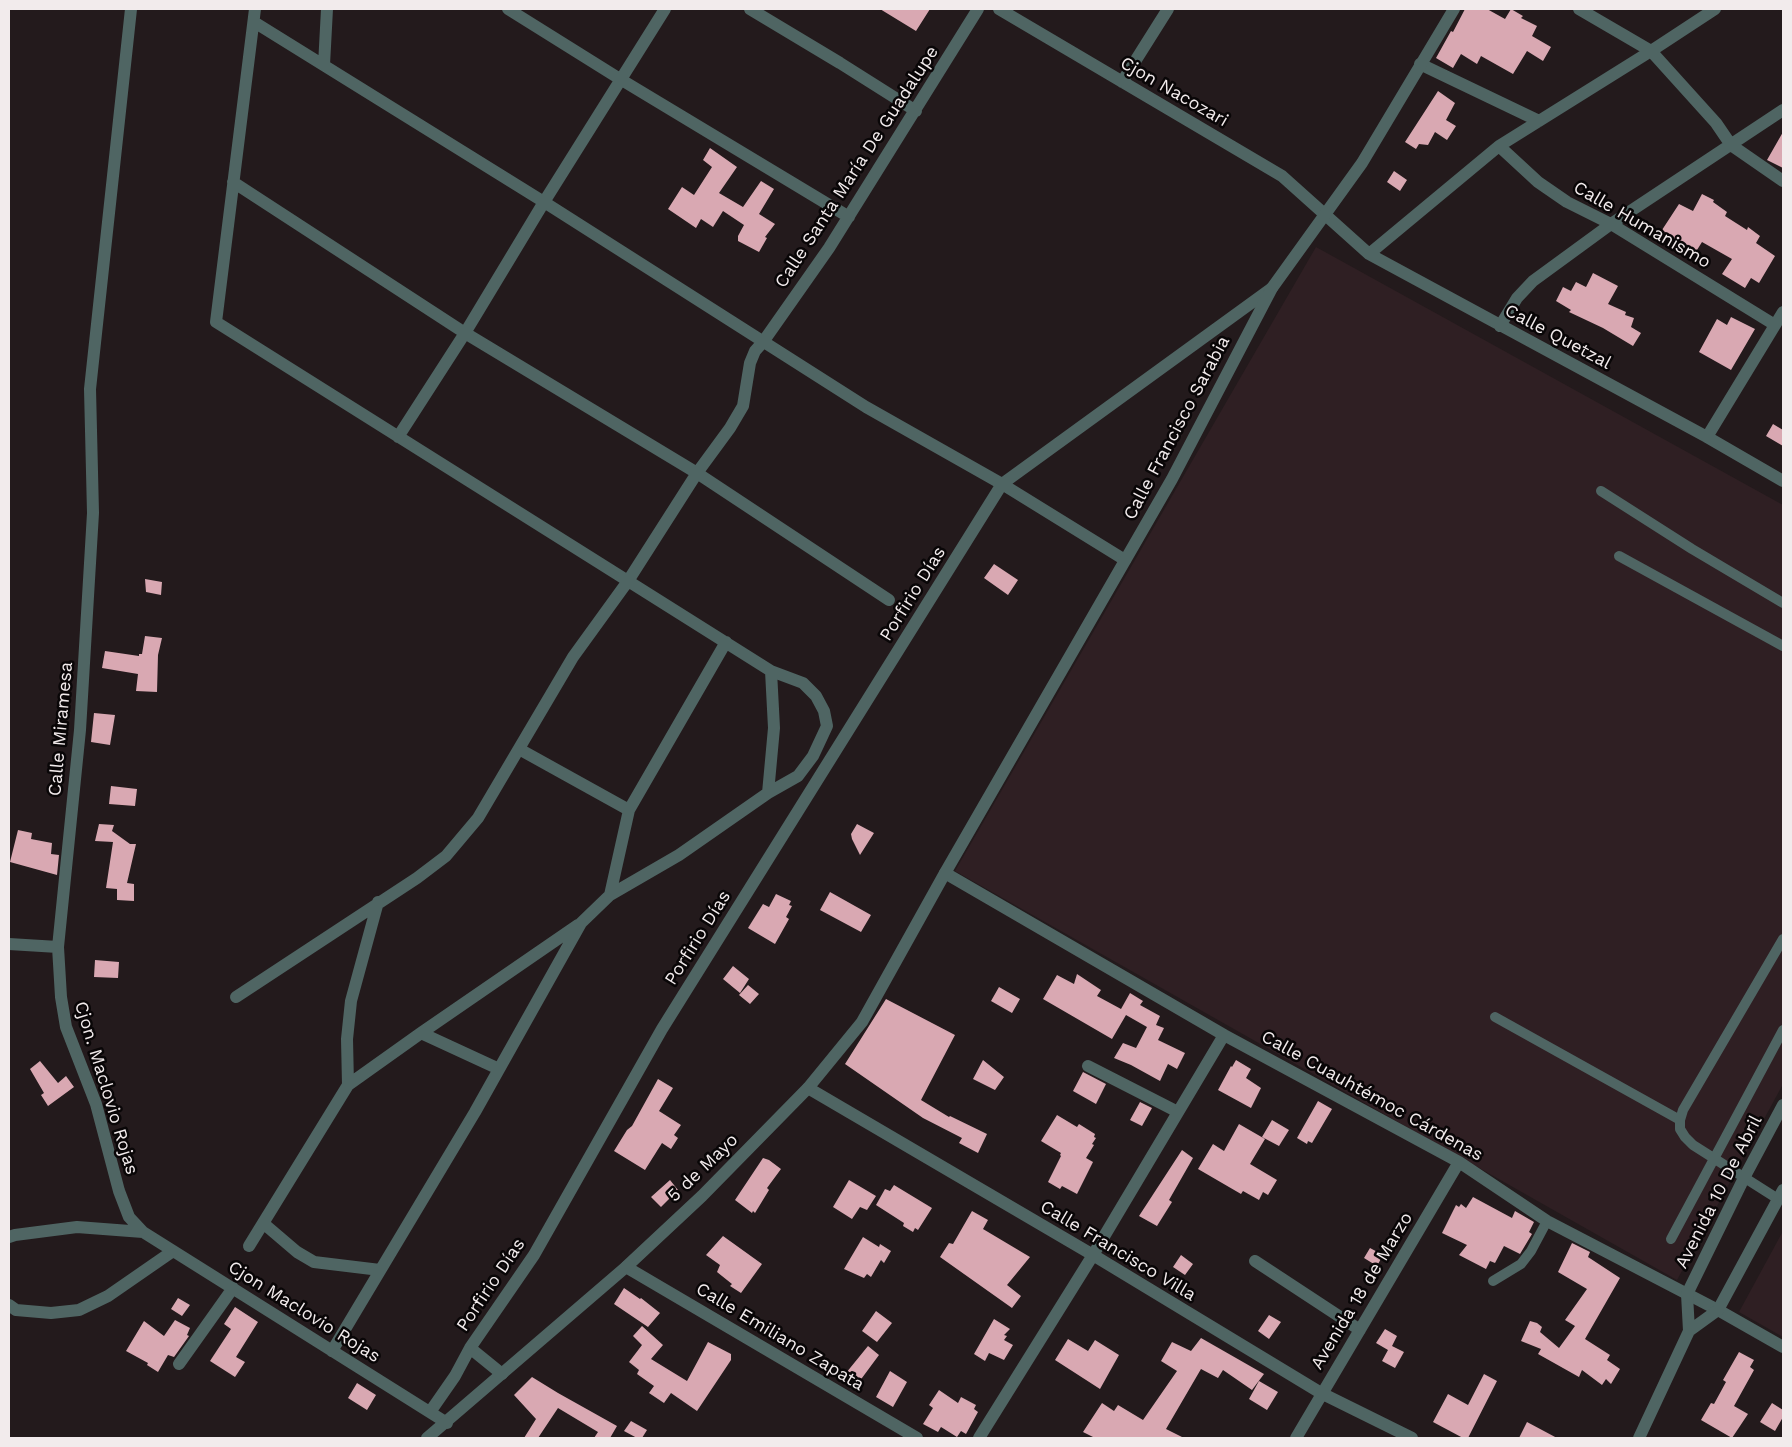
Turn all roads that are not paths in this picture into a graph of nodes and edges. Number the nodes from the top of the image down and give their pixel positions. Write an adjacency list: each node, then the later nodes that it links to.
1 (131, 9): 59 (street, Calle Miramesa)
2 (327, 9): 15 (street)
3 (508, 9): 16 (street)
4 (664, 9): 16 (street)
5 (750, 9): 19 (street)
6 (978, 9): 19 (street, Calle Santa María De Guadalupe)
7 (999, 9): 17 (street, Cjon Nacozari)
8 (1168, 9): 17 (street)
9 (1454, 9): 14 (street, Calle Francisco Sarabia)
10 (1579, 9): 13 (street)
11 (1715, 9): 13 (street)
12 (254, 15): 15 (street); 24 (street)
13 (1652, 51): 20 (street); 21 (street)
14 (1420, 64): 20 (street); 26 (street, Calle Francisco Sarabia)
15 (324, 65): 25 (street)
16 (620, 79): 25 (street); 27 (street)
17 (1122, 82): 26 (street, Cjon Nacozari)
18 (1783, 110): 21 (street)
19 (916, 111): 27 (street, Calle Santa María De Guadalupe)
20 (1539, 122): 22 (street)
21 (1731, 145): 23 (street); 28 (street)
22 (1499, 146): 28 (street, Calle Humanismo); 29 (street)
23 (1783, 181)
24 (233, 182): 34 (street); 36 (street)
25 (544, 202): 34 (street); 35 (street)
26 (1324, 214): 29 (street, Calle Quetzal); 30 (street, Calle Francisco Sarabia)
27 (849, 217): 35 (street, Calle Santa María De Guadalupe)
28 (1611, 224): 32 (street, Calle Humanismo); 33 (street)
29 (1369, 254): 33 (street, Calle Quetzal)
30 (1272, 288): 40 (street); 43 (street, Calle Francisco Sarabia)
31 (1783, 312): 32 (street)
32 (1775, 325): 37 (street)
33 (1500, 326): 37 (street, Calle Quetzal)
34 (465, 333): 36 (street); 38 (street)
35 (763, 342): 38 (street, Calle Santa María De Guadalupe); 40 (street)
36 (398, 437): 44 (street)
37 (1707, 437): 39 (street, Calle Quetzal)
38 (697, 473): 44 (street, Calle Santa María De Guadalupe); 45 (street)
39 (1783, 481)
40 (1002, 484): 43 (street); 95 (street, Porfirio Días)
41 (1601, 491): 46 (lane)
42 (1619, 556): 48 (lane)
43 (1125, 560): 53 (street, Calle Francisco Sarabia)
44 (625, 587): 47 (street); 50 (street)
45 (889, 600)
46 (1783, 603)
47 (726, 642): 49 (street); 52 (street)
48 (1783, 646)
49 (771, 671): 51 (street); 51 (street)
50 (519, 749): 52 (street); 55 (street)
51 (768, 793): 54 (street)
52 (629, 810): 54 (street)
53 (945, 873): 64 (street, Calle Cuauhtémoc Cárdenas); 68 (street, 5 de Mayo)
54 (610, 895): 56 (street)
55 (378, 902): 60 (street); 67 (street)
56 (581, 923): 63 (street); 66 (street)
57 (1783, 939): 71 (lane)
58 (9, 944): 59 (street)
59 (58, 947): 78 (street, Cjon. Maclovio Rojas)
60 (236, 997)
61 (1495, 1018): 71 (lane)
62 (1783, 1030): 72 (lane)
63 (421, 1032): 66 (street); 67 (street)
64 (1224, 1035): 70 (street); 73 (street, Calle Cuauhtémoc Cárdenas)
65 (1088, 1066): 70 (street)
66 (499, 1069): 86 (street)
67 (348, 1085): 77 (street)
68 (808, 1088): 83 (street, Calle Francisco Villa); 85 (street, 5 de Mayo)
69 (1783, 1105): 74 (street, Avenida 10 De Abril)
70 (1178, 1112): 83 (street)
71 (1680, 1120): 72 (lane)
72 (1714, 1158): 74 (lane); 80 (lane)
73 (1459, 1162): 76 (street, Calle Cuauhtémoc Cárdenas); 92 (street, Avenida 18 de Marzo)
74 (1744, 1178): 75 (lane); 89 (street, Avenida 10 De Abril)
75 (1781, 1194): 91 (street)
76 (1547, 1221): 87 (lane); 89 (street, Calle Cuauhtémoc Cárdenas)
77 (263, 1222): 81 (street); 86 (street)
78 (143, 1232): 79 (street); 82 (street, Cjon Maclovio Rojas)
79 (9, 1237)
80 (1671, 1239)
81 (249, 1246)
82 (173, 1251): 88 (street, Cjon Maclovio Rojas); 90 (street)
83 (1092, 1255): 99 (street, Calle Francisco Villa); 104 (street)
84 (1255, 1261): 92 (street)
85 (626, 1267): 98 (street, 5 de Mayo); 103 (street, Calle Emiliano Zapata)
86 (380, 1270): 96 (street)
87 (1493, 1281)
88 (232, 1288): 96 (street, Cjon Maclovio Rojas); 97 (street)
89 (1687, 1294): 91 (street, Calle Cuauhtémoc Cárdenas); 93 (street)
90 (9, 1305)
91 (1718, 1310): 93 (street); 94 (street, Calle Cuauhtémoc Cárdenas)
92 (1360, 1330): 99 (street, Avenida 18 de Marzo)
93 (1689, 1332): 107 (street)
94 (1783, 1347)
95 (470, 1348): 98 (street); 100 (street, Porfirio Días)
96 (332, 1351): 100 (street, Cjon Maclovio Rojas)
97 (179, 1364)
98 (502, 1374): 101 (street, 5 de Mayo)
99 (1321, 1393): 105 (street, Avenida 18 de Marzo); 106 (street, Calle Francisco Villa)
100 (430, 1412): 101 (street, Cjon Maclovio Rojas)
101 (446, 1423): 102 (street, 5 de Mayo)
102 (427, 1438)
103 (917, 1438)
104 (979, 1438)
105 (1296, 1438)
106 (1412, 1438)
107 (1638, 1438)

